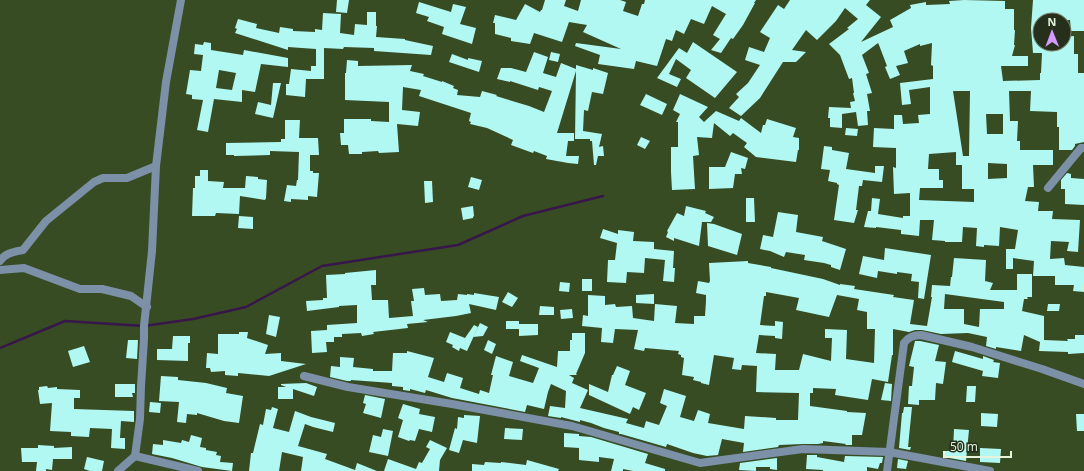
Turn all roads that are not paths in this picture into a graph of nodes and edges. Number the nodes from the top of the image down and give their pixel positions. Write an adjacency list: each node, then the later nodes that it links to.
1 (181, 0): 3 (street)
2 (1084, 148): 4 (street)
3 (156, 166): 5 (street); 7 (street)
4 (1048, 188)
5 (0, 261)
6 (0, 270): 7 (street)
7 (147, 307): 11 (street)
8 (304, 376): 10 (street)
9 (1084, 384): 10 (street)
10 (889, 452): 14 (street); 15 (street)
11 (135, 456): 12 (street); 13 (street)
12 (118, 471)
13 (198, 471)
14 (887, 471)
15 (990, 471)

